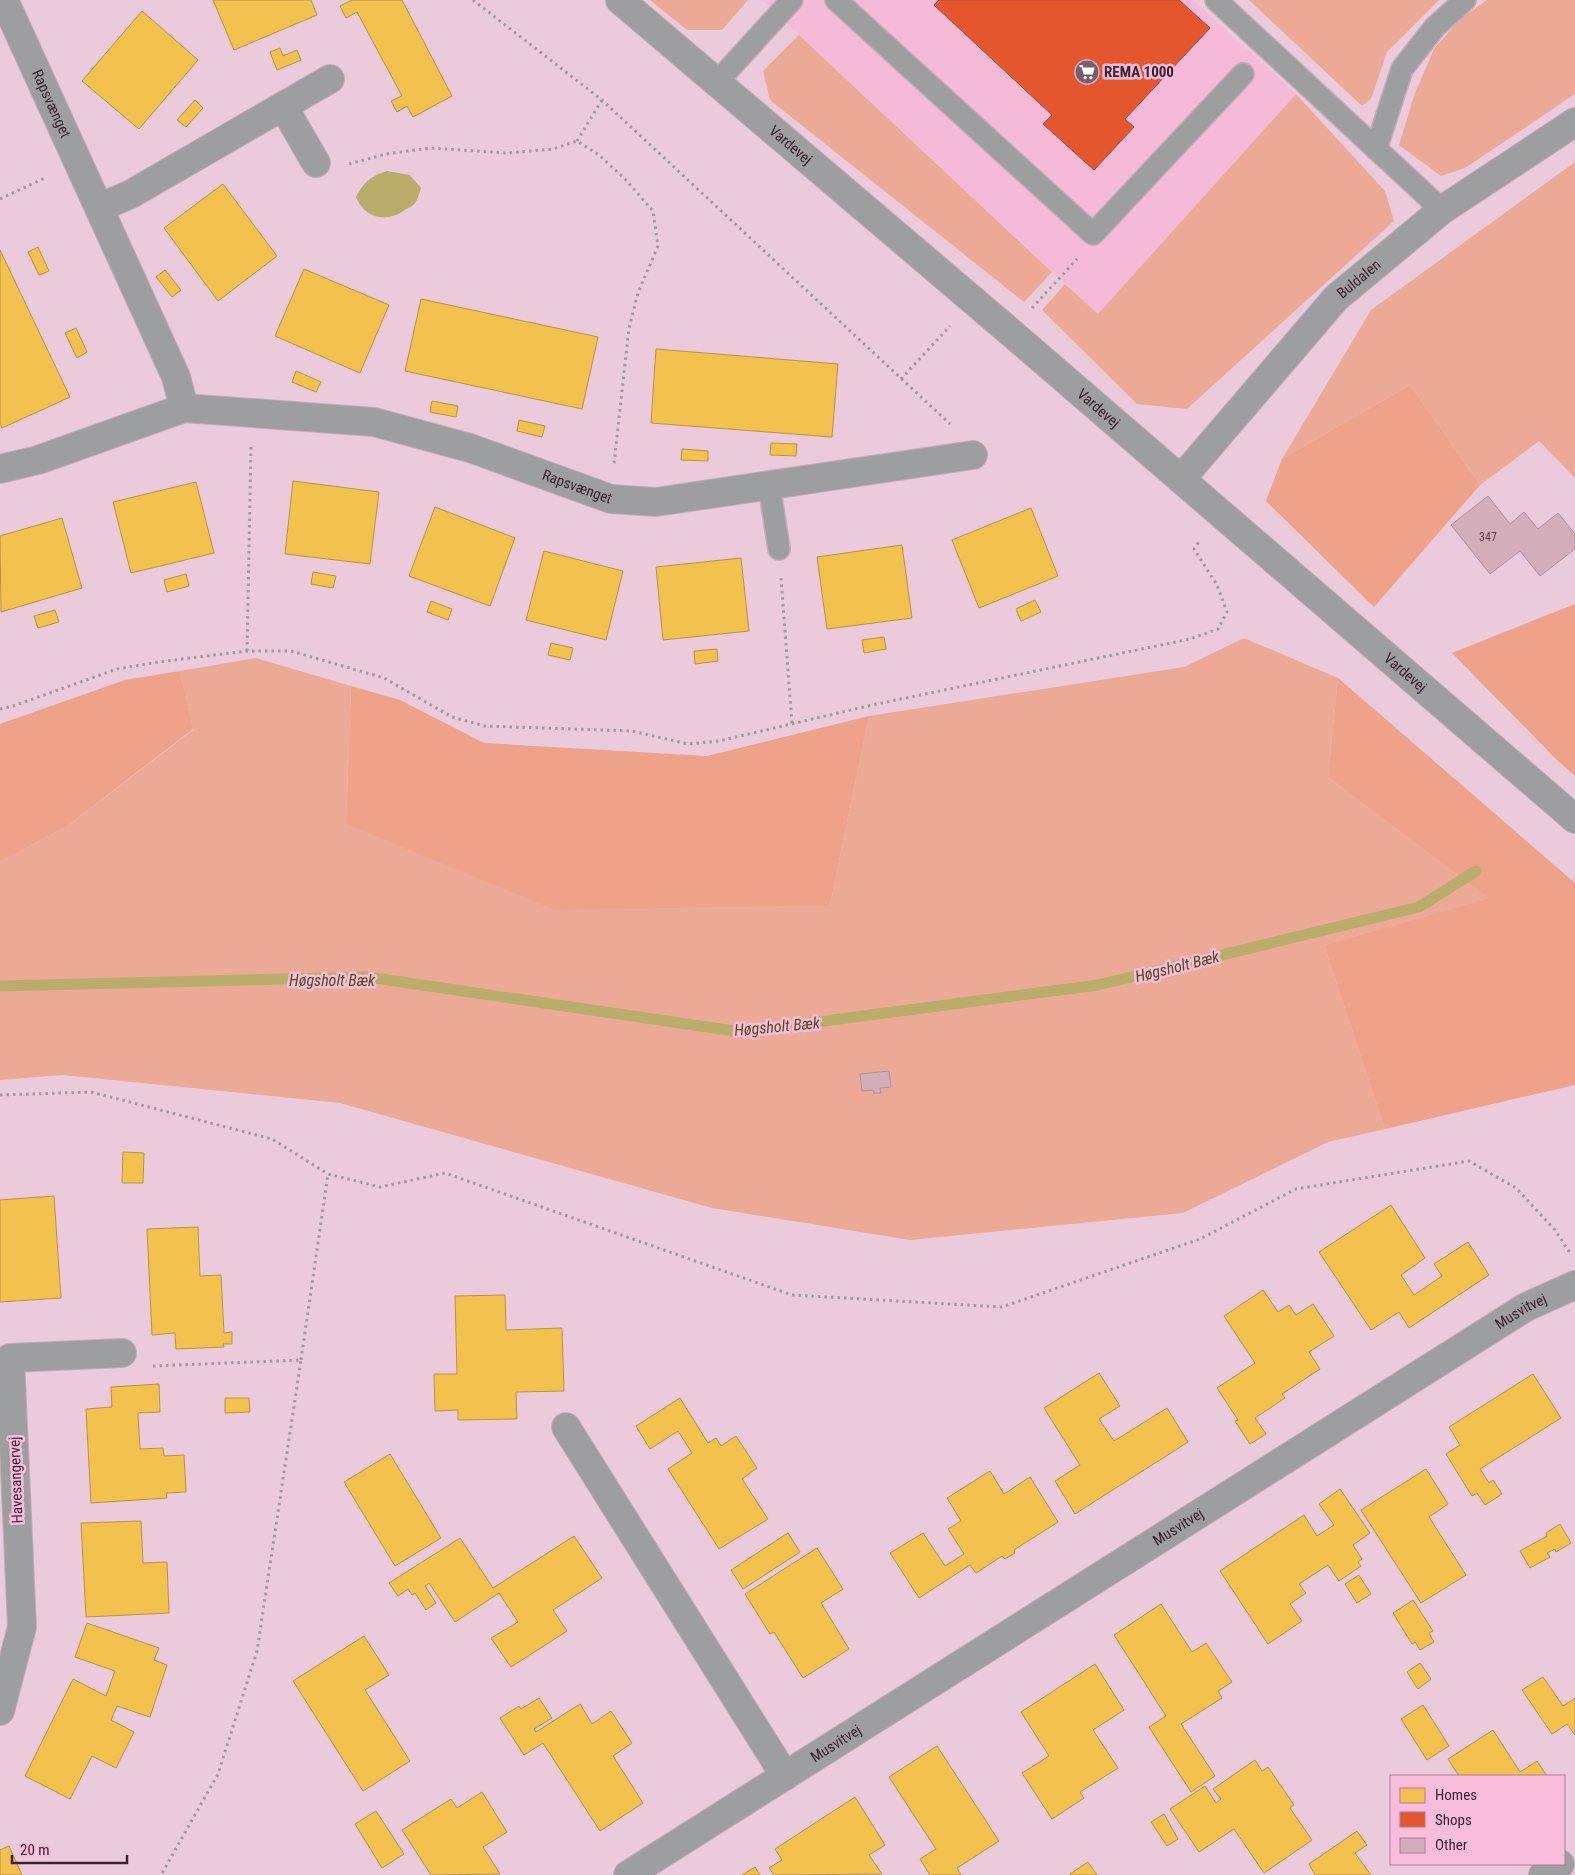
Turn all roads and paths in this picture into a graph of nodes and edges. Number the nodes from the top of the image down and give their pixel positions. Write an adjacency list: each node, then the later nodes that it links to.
1 (4, 0): 16 (street, Rapsvænget)
2 (473, 0): 11 (path)
3 (620, 0): 10 (street, Vardevej)
4 (792, 0): 10 (lane)
5 (836, 0): 21 (lane)
6 (1216, 0): 15 (lane)
7 (1465, 0): 15 (lane)
8 (1243, 74): 21 (lane)
9 (330, 79): 12 (street)
10 (717, 82): 22 (street, Vardevej)
11 (602, 100): 14 (path); 24 (path)
12 (283, 106): 17 (street); 19 (street)
13 (1575, 122): 20 (street, Buldalen)
14 (578, 141): 17 (path); 31 (path)
15 (1376, 148): 20 (lane)
16 (78, 162): 18 (path); 19 (street, Rapsvænget)
17 (316, 163)
18 (0, 198)
19 (99, 208): 25 (street, Rapsvænget)
20 (1442, 210): 29 (street, Buldalen)
21 (1093, 234): 23 (path)
22 (974, 302): 23 (street, Vardevej); 24 (path)
23 (1009, 332): 29 (street, Vardevej)
24 (902, 379): 27 (path)
25 (184, 408): 26 (street, Rapsvænget); 28 (street, Rapsvænget)
26 (252, 413): 31 (street, Rapsvænget); 34 (path)
27 (974, 455): 30 (street, Rapsvænget)
28 (0, 469)
29 (1181, 480): 32 (street, Vardevej)
30 (768, 485): 31 (street, Rapsvænget); 33 (lane)
31 (610, 499)
32 (1220, 513): 36 (path); 37 (street, Vardevej)
33 (779, 549): 36 (path)
34 (247, 651): 35 (path); 36 (path)
35 (0, 709)
36 (792, 724)
37 (1575, 819)
38 (0, 1095): 39 (path)
39 (328, 1174): 40 (path); 43 (path)
40 (1570, 1254)
41 (1575, 1285): 46 (street, Musvitvej)
42 (122, 1353): 43 (path); 45 (street, Havesangervej)
43 (301, 1360): 48 (path)
44 (566, 1427): 46 (street)
45 (0, 1711)
46 (785, 1776): 50 (street, Musvitvej)
47 (1558, 1865): 51 (street)
48 (165, 1873): 49 (path)
49 (161, 1875)
50 (628, 1875)
51 (1543, 1875)

